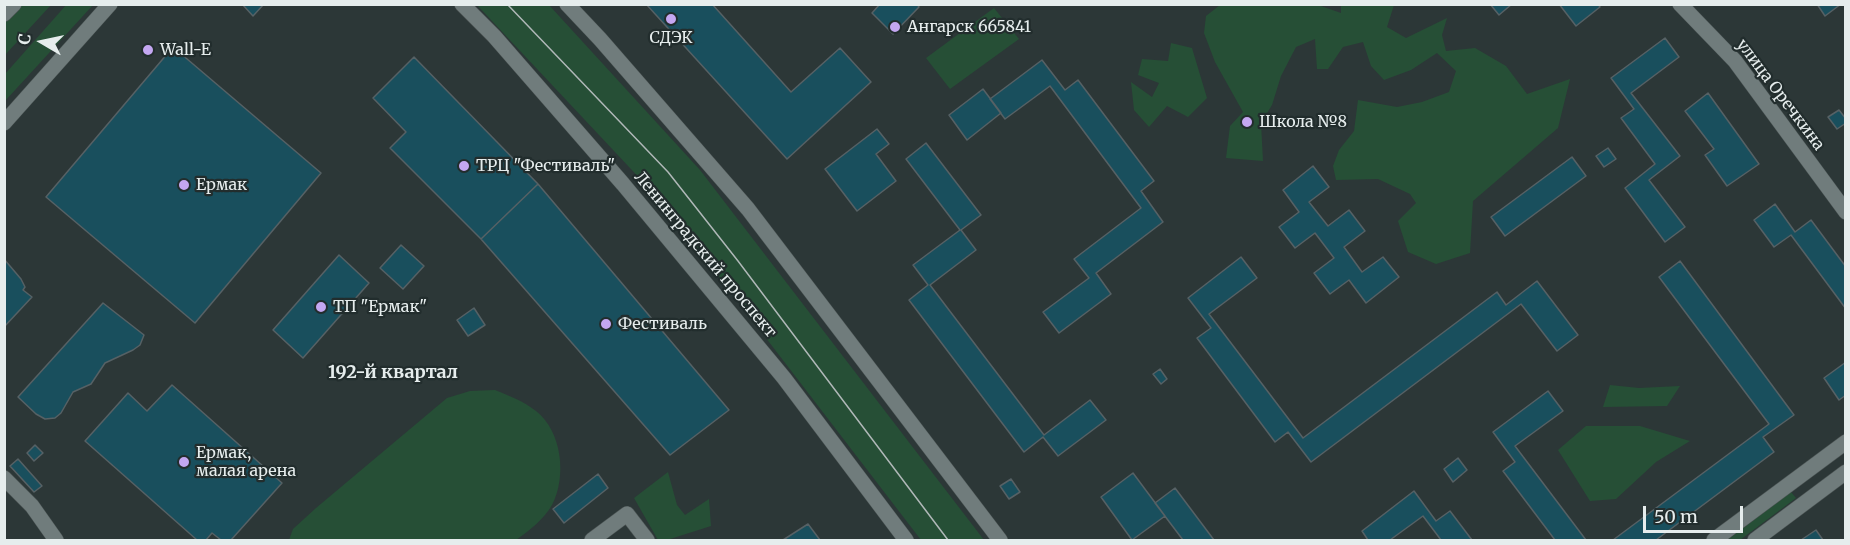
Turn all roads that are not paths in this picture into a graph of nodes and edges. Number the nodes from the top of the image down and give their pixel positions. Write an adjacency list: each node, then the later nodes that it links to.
1 (14, 4): 6 (main road)
2 (110, 4): 7 (main road)
3 (462, 4): 17 (main road, Ленинградский проспект)
4 (567, 4): 18 (main road)
5 (1680, 4): 8 (main road, улица Оречкина)
6 (4, 15)
7 (4, 123)
8 (1845, 212)
9 (1845, 442): 12 (main road)
10 (1845, 472): 13 (main road)
11 (4, 478): 14 (main road)
12 (1797, 478): 13 (main road); 19 (main road)
13 (1812, 498): 20 (main road)
14 (56, 540)
15 (592, 540): 16 (main road)
16 (647, 540)
17 (906, 540)
18 (1000, 540)
19 (1714, 540)
20 (1755, 540)

